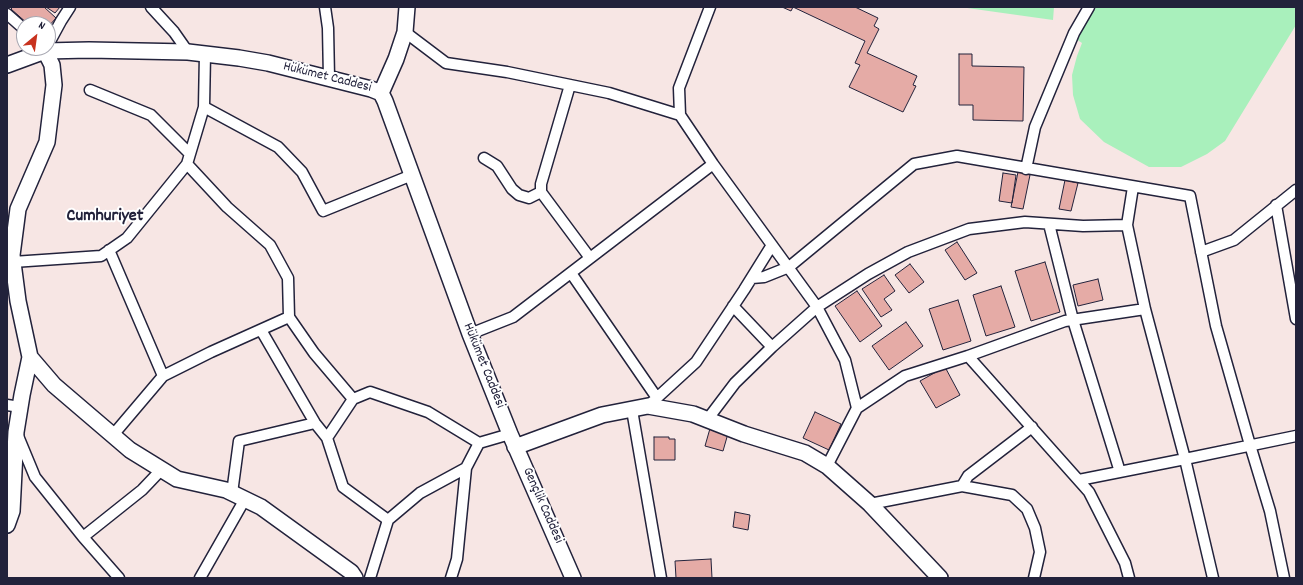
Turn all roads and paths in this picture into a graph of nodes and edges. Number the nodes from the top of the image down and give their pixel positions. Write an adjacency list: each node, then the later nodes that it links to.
1 (70, 7): 9 (street)
2 (151, 7): 12 (street)
3 (325, 7): 17 (street)
4 (407, 7): 10 (street)
5 (710, 7): 22 (street)
6 (1089, 7): 27 (street)
7 (7, 14): 8 (street)
8 (16, 22)
9 (56, 30)
10 (405, 32): 18 (street); 20 (street)
11 (56, 48): 12 (street, Hükümet Caddesi)
12 (188, 52): 13 (street, Hükümet Caddesi)
13 (206, 54): 17 (street, Hükümet Caddesi); 21 (street)
14 (28, 56): 16 (street, Hükümet Caddesi)
15 (49, 56): 38 (street)
16 (7, 65)
17 (329, 78): 20 (street, Hükümet Caddesi)
18 (570, 85): 22 (street); 31 (street)
19 (90, 90): 23 (street)
20 (381, 93): 28 (street, Hükümet Caddesi)
21 (204, 107): 23 (street); 28 (street)
22 (680, 115): 26 (street)
23 (190, 154): 25 (street)
24 (484, 158): 31 (street)
25 (187, 164): 36 (street); 46 (street)
26 (712, 164): 35 (street); 39 (street)
27 (1026, 169): 29 (street); 40 (street)
28 (412, 175): 50 (street, Hükümet Caddesi)
29 (1133, 187): 34 (street); 37 (street)
30 (1296, 190): 32 (street)
31 (541, 192): 39 (street)
32 (1276, 205): 37 (street); 47 (street)
33 (1048, 224): 34 (street); 44 (street); 48 (street)
34 (1127, 225): 45 (street)
35 (772, 245): 40 (street); 42 (street)
36 (108, 250): 38 (street); 54 (street)
37 (1201, 252): 69 (street)
38 (10, 256): 53 (street)
39 (590, 258): 41 (street)
40 (789, 267): 42 (street); 44 (street)
41 (571, 272): 50 (street); 56 (street)
42 (752, 278): 43 (street)
43 (733, 306): 51 (street); 56 (street)
44 (817, 307): 51 (street); 58 (street)
45 (1145, 310): 48 (street); 70 (street)
46 (289, 317): 49 (street); 55 (street)
47 (1296, 319)
48 (1073, 320): 52 (street); 74 (street)
49 (261, 330): 54 (street); 61 (street)
50 (470, 334): 67 (street, Hükümet Caddesi)
51 (772, 347): 60 (street)
52 (968, 356): 58 (street); 62 (street)
53 (30, 357): 57 (street); 64 (street)
54 (162, 376): 64 (street)
55 (353, 399): 66 (street); 68 (street)
56 (652, 402): 59 (street); 60 (street)
57 (13, 406): 63 (street)
58 (857, 408): 71 (street)
59 (632, 410): 67 (street); 89 (street)
60 (707, 420): 71 (street)
61 (315, 423): 66 (street); 78 (street)
62 (1032, 427): 75 (street); 76 (street)
63 (16, 432): 77 (street); 82 (street)
64 (113, 435): 73 (street)
65 (1296, 436): 69 (street)
66 (327, 438): 80 (street)
67 (513, 440): 68 (street); 88 (street, Gençlik Caddesi)
68 (479, 443): 72 (street)
69 (1250, 445): 70 (street); 94 (street)
70 (1185, 459): 74 (street); 93 (street)
71 (827, 466): 79 (street)
72 (466, 468): 80 (street); 87 (street)
73 (162, 469): 78 (street); 82 (street)
74 (1120, 472): 75 (street)
75 (1079, 480): 92 (street)
76 (962, 486): 79 (street); 91 (street)
77 (10, 487): 81 (street)
78 (238, 496): 84 (street); 85 (street)
79 (870, 504): 90 (street)
80 (388, 520): 86 (street)
81 (7, 525)
82 (83, 537): 83 (street)
83 (119, 578)
84 (200, 578)
85 (355, 578)
86 (370, 578)
87 (451, 578)
88 (573, 578)
89 (662, 578)
90 (940, 578)
91 (1034, 578)
92 (1129, 578)
93 (1213, 578)
94 (1284, 578)

